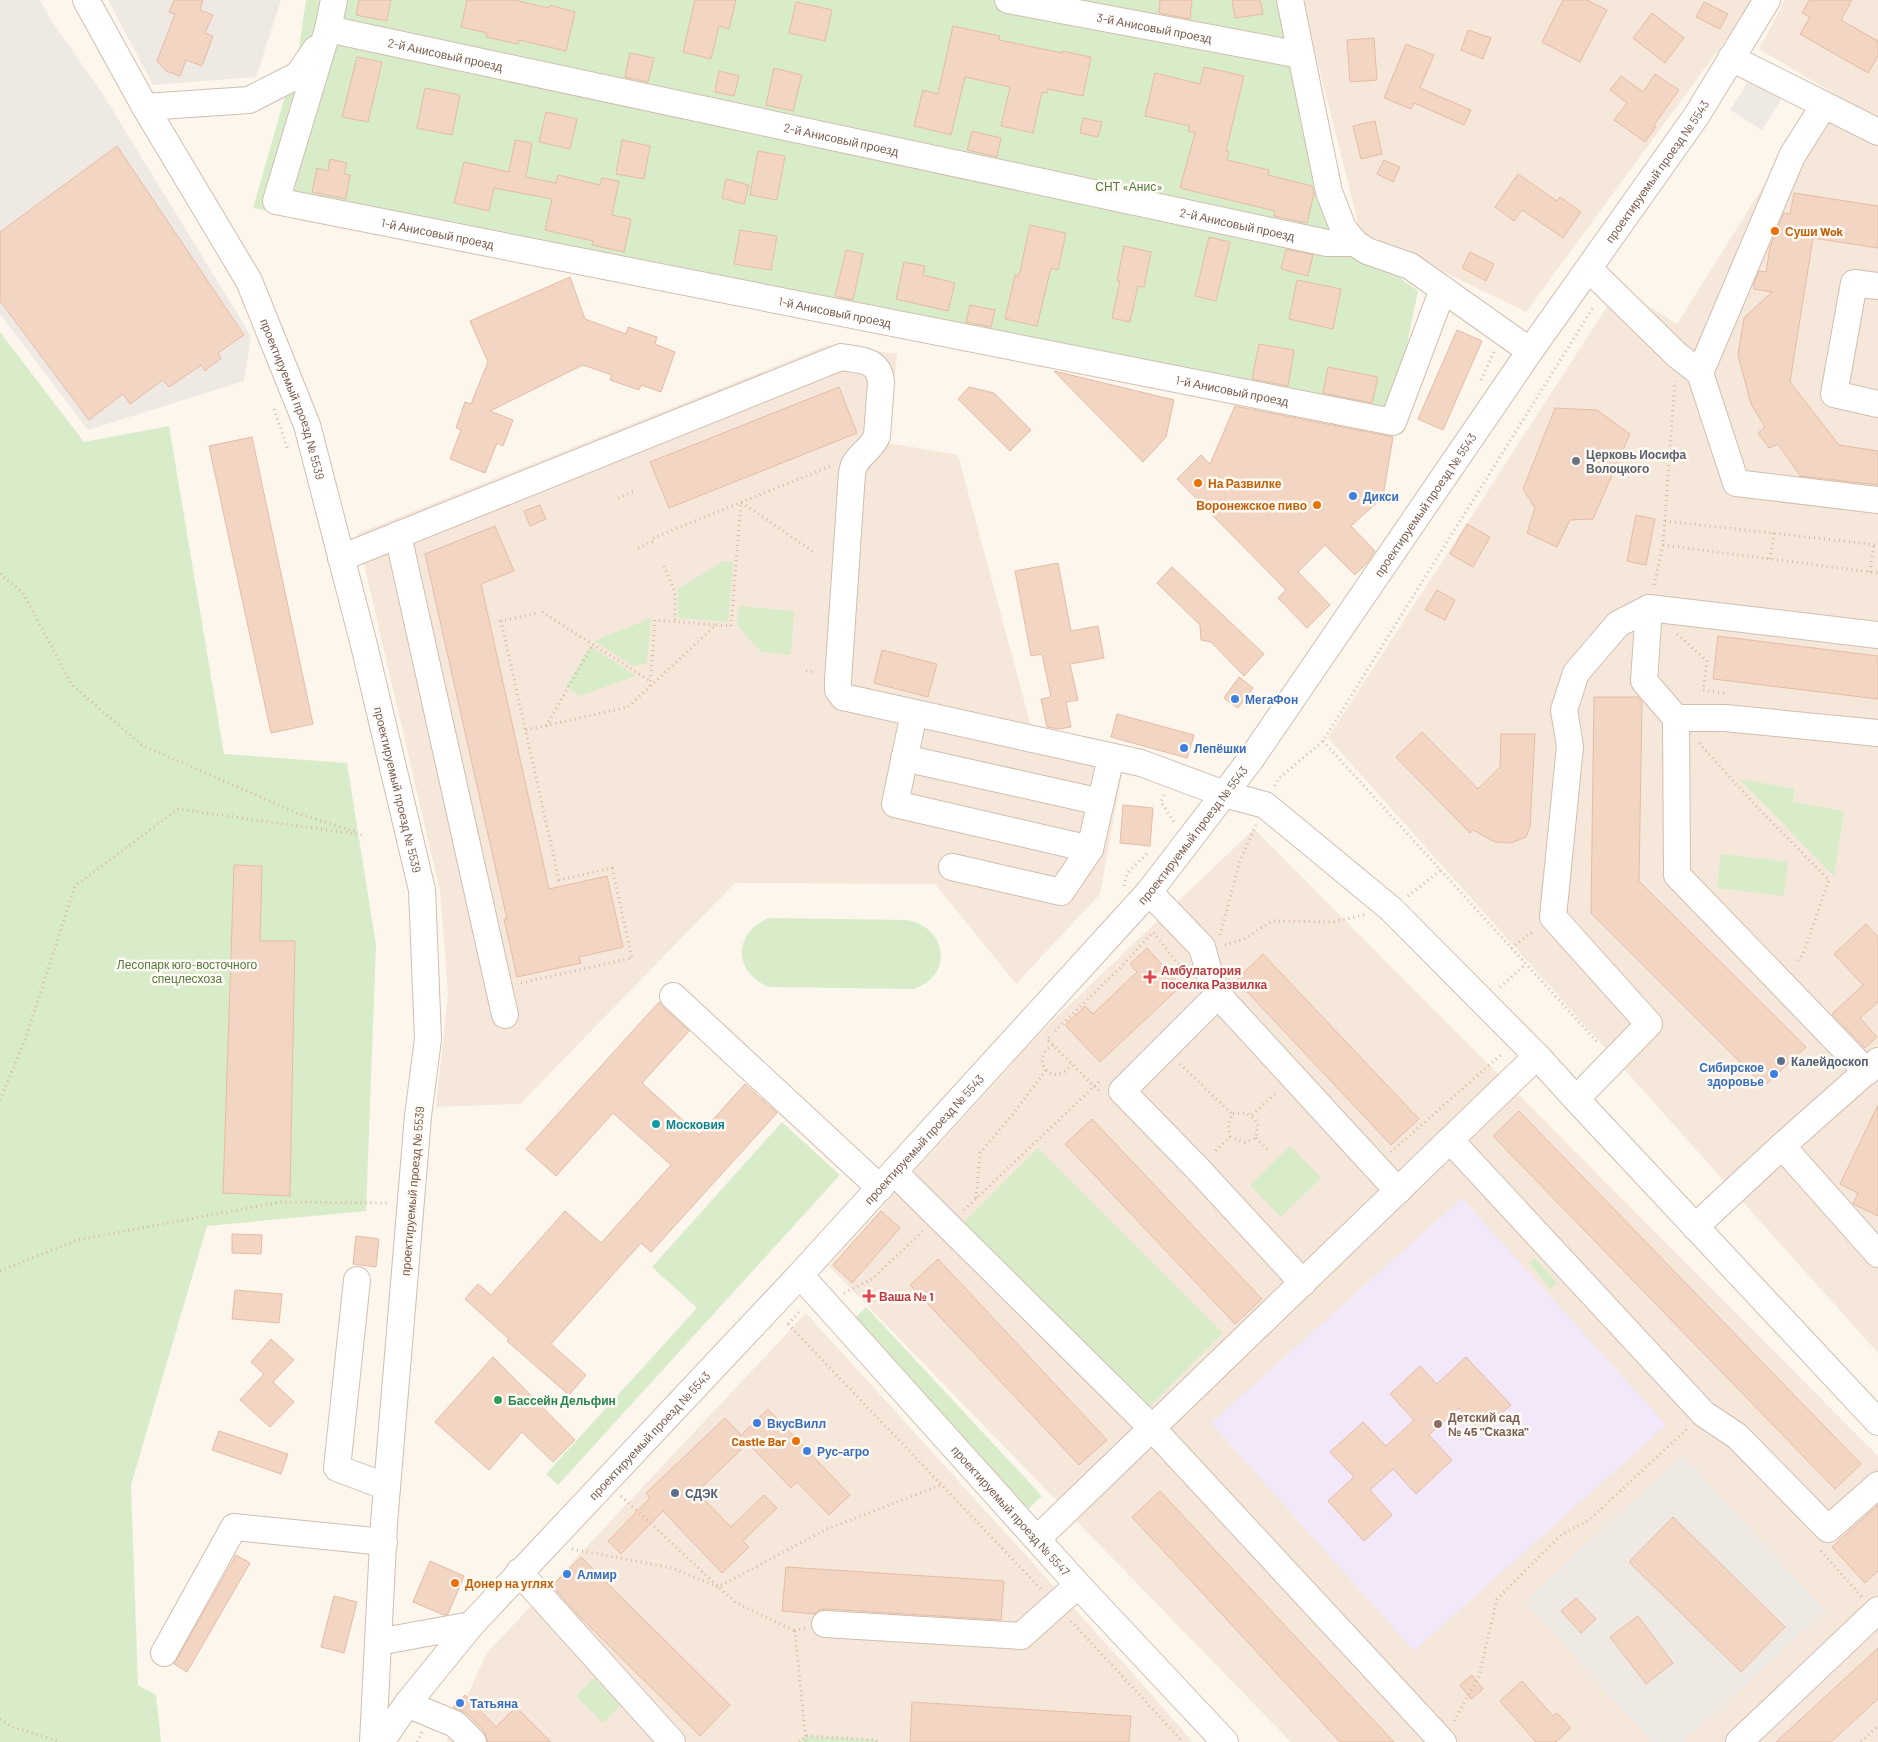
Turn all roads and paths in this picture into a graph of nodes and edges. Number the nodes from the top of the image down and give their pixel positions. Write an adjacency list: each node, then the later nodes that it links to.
1 (86, 0): 10 (street, проектируемый проезд № 5539)
2 (334, 0): 6 (street)
3 (1008, 0): 7 (street, 3-й Анисовый проезд)
4 (1290, 0): 7 (street)
5 (1767, 0): 8 (street, проектируемый проезд № 5543)
6 (328, 29): 10 (street); 12 (street, 2-й Анисовый проезд); 15 (street, 1-й Анисовый проезд)
7 (1301, 55): 12 (street)
8 (1731, 58): 9 (street); 13 (street, проектируемый проезд № 5543)
9 (1824, 105): 11 (street); 19 (street)
10 (145, 107): 35 (street, проектируемый проезд № 5539)
11 (1878, 132)
12 (1355, 243): 15 (street)
13 (1589, 268): 17 (street, проектируемый проезд № 5543); 18 (street)
14 (1878, 286): 21 (street)
15 (1443, 288): 17 (street)
16 (1594, 306): 54 (path)
17 (1530, 351): 58 (street, проектируемый проезд № 5543)
18 (1677, 355): 19 (street); 28 (path)
19 (1700, 372): 26 (street)
20 (271, 401): 22 (path)
21 (1878, 404)
22 (290, 457)
23 (854, 463): 27 (path); 30 (street); 49 (street)
24 (635, 491): 25 (path)
25 (618, 498)
26 (1878, 500)
27 (740, 502): 33 (path); 34 (path); 43 (path)
28 (1665, 521): 29 (path); 31 (path)
29 (1774, 533): 32 (path); 36 (path)
30 (398, 535): 35 (street); 76 (street)
31 (1663, 545): 36 (path); 41 (path)
32 (1876, 545): 38 (path)
33 (638, 548)
34 (815, 553)
35 (341, 558): 103 (street, проектируемый проезд № 5539)
36 (1770, 559): 38 (path)
37 (664, 566): 42 (path)
38 (1870, 572): 39 (path)
39 (1878, 573)
40 (0, 574): 90 (path)
41 (1649, 608): 44 (street); 48 (path); 50 (street); 68 (street)
42 (675, 622): 43 (path); 46 (path)
43 (716, 625): 47 (path)
44 (1878, 635)
45 (593, 644): 46 (path); 51 (path); 52 (path)
46 (650, 681): 47 (path)
47 (650, 687): 51 (path)
48 (1732, 694)
49 (914, 713): 55 (street); 56 (street)
50 (1676, 718): 53 (street); 75 (street); 75 (path)
51 (546, 726): 52 (path)
52 (526, 730): 76 (path)
53 (1878, 733)
54 (1323, 740): 60 (path); 65 (path)
55 (1111, 757): 57 (street); 59 (street)
56 (904, 758): 59 (street); 63 (street)
57 (1176, 776): 58 (street); 61 (path)
58 (1224, 794): 60 (street); 66 (street, проектируемый проезд № 5543)
59 (1101, 802): 63 (street)
60 (1265, 805): 67 (street); 70 (path)
61 (1177, 826)
62 (1155, 846): 66 (path)
63 (1090, 850): 64 (street)
64 (952, 867)
65 (1441, 870): 67 (path); 72 (path)
66 (1137, 891): 77 (street); 100 (street, проектируемый проезд № 5543)
67 (1391, 909): 71 (path); 79 (street)
68 (1553, 917): 72 (path); 91 (street)
69 (1152, 932): 74 (path)
70 (1219, 939)
71 (1217, 948)
72 (1511, 948): 73 (path)
73 (1526, 964): 79 (path); 82 (path)
74 (1186, 974)
75 (1780, 982): 86 (street)
76 (499, 988): 80 (street)
77 (1218, 995): 89 (street); 110 (street)
78 (673, 996): 100 (street)
79 (1484, 1002): 84 (street)
80 (506, 1015)
81 (1053, 1045): 87 (path)
82 (1601, 1046)
83 (1509, 1048): 97 (path)
84 (1538, 1056): 91 (street); 96 (street)
85 (1071, 1064): 87 (path)
86 (1873, 1067): 98 (street)
87 (1046, 1070): 102 (path)
88 (1108, 1074): 102 (path)
89 (1293, 1079): 93 (path); 101 (street)
90 (0, 1100)
91 (1576, 1100): 105 (street)
92 (1232, 1114): 93 (path)
93 (1252, 1115): 95 (path)
94 (1230, 1137): 95 (path)
95 (1256, 1138): 99 (path)
96 (1450, 1140): 101 (street); 112 (street)
97 (1384, 1146)
98 (1782, 1146): 105 (street); 106 (street)
99 (1268, 1150)
100 (887, 1180): 104 (street); 108 (street, проектируемый проезд № 5543)
101 (1398, 1191): 110 (street)
102 (976, 1198): 104 (path)
103 (410, 1203): 107 (path); 117 (street, проектируемый проезд № 5539)
104 (944, 1221): 111 (path); 114 (street)
105 (1695, 1227): 113 (street)
106 (1878, 1254)
107 (0, 1271)
108 (800, 1275): 111 (street, проектируемый проезд № 5547); 123 (street, проектируемый проезд № 5543)
109 (357, 1280): 117 (street)
110 (1303, 1283): 114 (street)
111 (825, 1303): 115 (path); 120 (street, проектируемый проезд № 5547)
112 (1704, 1414): 119 (street); 148 (path)
113 (1878, 1422)
114 (1152, 1428): 120 (street); 148 (street)
115 (942, 1485): 125 (path); 126 (path)
116 (1878, 1485): 119 (street)
117 (388, 1487): 121 (street, проектируемый проезд № 5539)
118 (623, 1490): 125 (path)
119 (1828, 1529): 127 (path)
120 (1037, 1539): 124 (street, проектируемый проезд № 5547)
121 (384, 1542): 131 (street, проектируемый проезд № 5539); 132 (street)
122 (570, 1549): 125 (path)
123 (514, 1578): 129 (street, проектируемый проезд № 5543); 142 (street)
124 (1078, 1585): 126 (street); 147 (street, проектируемый проезд № 5547)
125 (718, 1587): 130 (path)
126 (1056, 1604): 128 (street); 146 (path)
127 (1877, 1611): 149 (street)
128 (825, 1624): 130 (path)
129 (470, 1625): 131 (street); 133 (street, проектируемый проезд № 5543)
130 (795, 1631): 136 (path)
131 (378, 1642): 139 (street, проектируемый проезд № 5539)
132 (164, 1653)
133 (407, 1704): 140 (street, проектируемый проезд № 5543); 141 (street)
134 (0, 1719): 138 (path)
135 (1878, 1726): 150 (path)
136 (806, 1736): 137 (path); 143 (path); 144 (path)
137 (877, 1741): 145 (path)
138 (62, 1742)
139 (373, 1742)
140 (381, 1742)
141 (473, 1742)
142 (672, 1742)
143 (799, 1742)
144 (806, 1742)
145 (883, 1742)
146 (1182, 1742)
147 (1226, 1742)
148 (1442, 1742)
149 (1739, 1742)
150 (1862, 1742)

